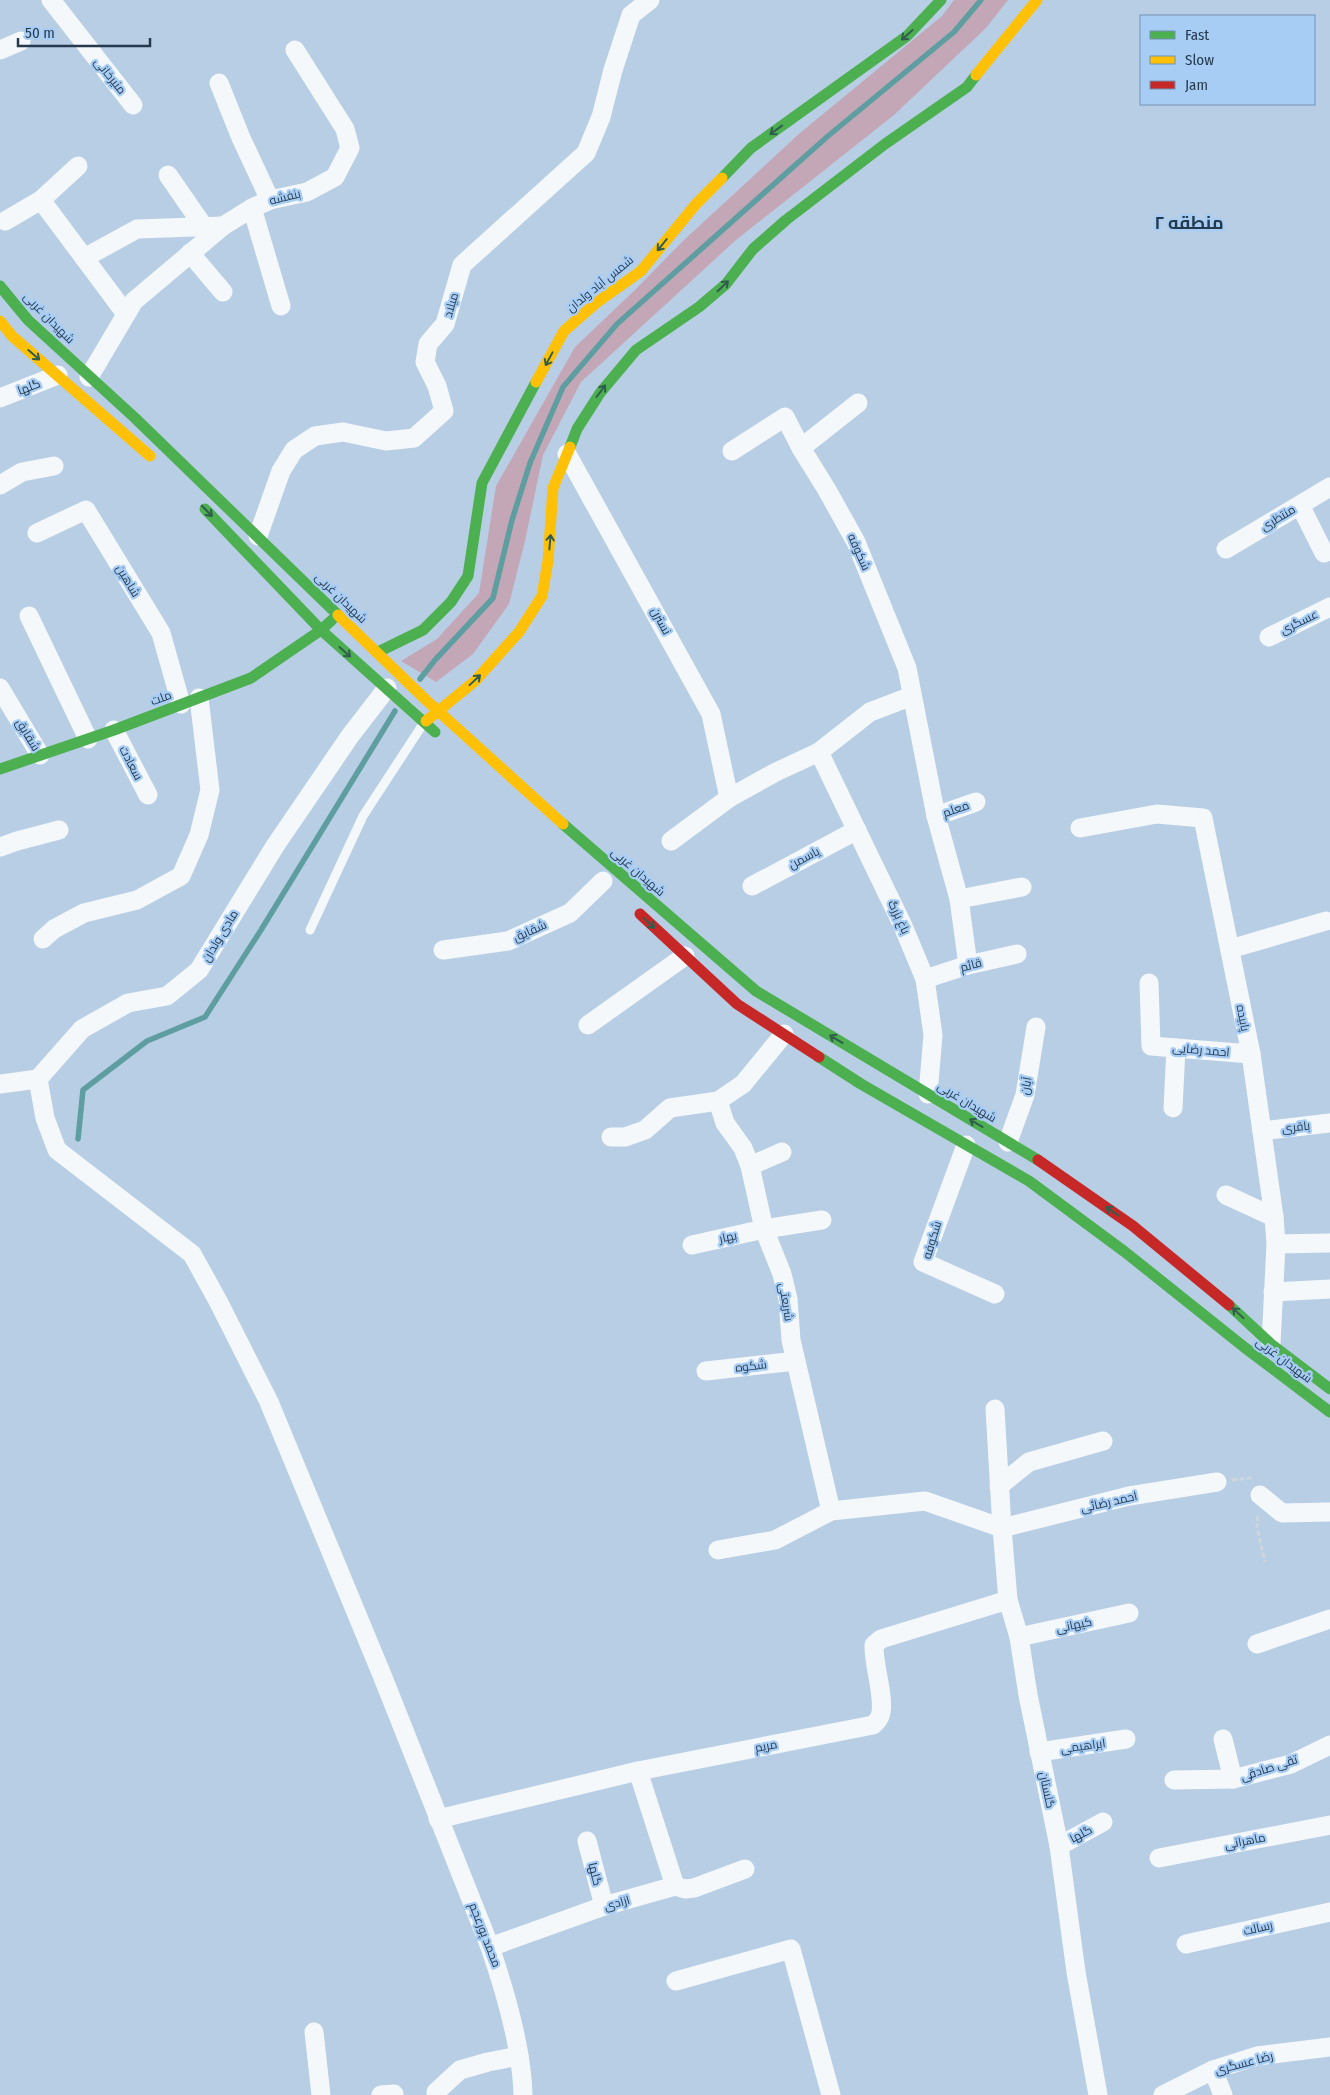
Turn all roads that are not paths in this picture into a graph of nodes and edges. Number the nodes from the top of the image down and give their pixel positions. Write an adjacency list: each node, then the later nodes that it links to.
1 (50, 0): 9 (street, منیرخانی)
2 (650, 0): 39 (street, میلاد)
3 (941, 0): 47 (main road, شمس آباد ولدان, one-way to 47)
4 (1037, 0): 31 (main road, one-way to 4)
5 (21, 42): 6 (street)
6 (0, 50)
7 (295, 50): 13 (street, بنفشه)
8 (219, 83): 13 (street)
9 (133, 105)
10 (78, 166): 12 (street)
11 (168, 175): 17 (street)
12 (41, 200): 15 (street); 19 (street)
13 (270, 200): 14 (street, بنفشه)
14 (252, 208): 16 (street, بنفشه); 22 (street)
15 (6, 221)
16 (223, 226): 17 (street); 18 (street, بنفشه)
17 (204, 227): 19 (street)
18 (190, 253): 21 (street); 23 (street, بنفشه)
19 (84, 258): 23 (street)
20 (0, 286): 26 (main road, شهیدان غربی)
21 (223, 292)
22 (281, 306)
23 (126, 314): 26 (street, بنفشه)
24 (0, 321): 25 (main road, one-way to 25)
25 (58, 375): 27 (street, گلها); 32 (main road)
26 (90, 377): 39 (main road, شهیدان غربی)
27 (0, 398)
28 (858, 404): 29 (street)
29 (801, 448): 30 (street, شکوفه); 50 (street, شکوفه)
30 (732, 451)
31 (567, 454): 53 (main road, one-way to 31); 62 (street, نسترن)
32 (157, 462)
33 (54, 466): 34 (street)
34 (0, 485)
35 (1330, 486): 37 (street, منتظری)
36 (199, 502): 45 (main road, one-way to 45)
37 (1300, 504): 40 (street, منتظری); 41 (street)
38 (37, 533): 52 (street, شاهین)
39 (258, 536): 43 (main road, شهیدان غربی)
40 (1226, 549)
41 (1324, 553)
42 (1330, 607): 46 (street, عسگری)
43 (339, 614): 45 (main road, ملت); 47 (main road, شهیدان غربی)
44 (29, 616): 56 (street)
45 (321, 630): 49 (main road, one-way to 49); 51 (main road, ملت)
46 (1269, 637)
47 (378, 652): 53 (main road, شهیدان غربی)
48 (0, 688): 59 (street, شقایق)
49 (387, 688): 54 (main road); 90 (street, مادی ولدان)
50 (912, 696): 58 (street); 64 (street, شکوفه)
51 (199, 698): 52 (main road, ملت); 77 (street)
52 (181, 704): 55 (main road, ملت)
53 (437, 710): 54 (main road); 92 (main road, شهیدان غربی, one-way to 53)
54 (424, 722): 57 (main road); 76 (lane)
55 (114, 730): 56 (main road, ملت); 61 (street, سعادت)
56 (88, 739): 59 (main road, ملت)
57 (446, 742)
58 (820, 752): 62 (street); 67 (street, باغ بزرگ)
59 (40, 755): 60 (main road, ملت)
60 (0, 769)
61 (148, 795)
62 (729, 798): 68 (street)
63 (976, 802): 64 (street, معلم)
64 (936, 816): 73 (street, شکوفه)
65 (1080, 828): 78 (street, پابیده)
66 (59, 830): 69 (street)
67 (857, 830): 71 (street, یاسمن); 83 (street, باغ بزرگ)
68 (671, 841)
69 (0, 847)
70 (604, 882): 79 (street, شقایق)
71 (752, 886)
72 (1022, 888): 73 (street)
73 (959, 899): 82 (street, شکوفه)
74 (634, 909): 81 (main road, شهیدان غربی, one-way to 81)
75 (1326, 921): 78 (street)
76 (310, 930)
77 (43, 939)
78 (1230, 949): 89 (street, پابیده)
79 (443, 950)
80 (1017, 954): 82 (street, قائم)
81 (685, 956): 85 (street); 87 (main road, شهیدان غربی)
82 (968, 965): 83 (street, قائم)
83 (925, 978): 92 (street, باغ بزرگ)
84 (1149, 983): 88 (street, احمد رضایی)
85 (588, 1025)
86 (1036, 1027): 98 (street, آبان)
87 (784, 1034): 93 (street); 99 (main road, شهیدان غربی)
88 (1176, 1048): 89 (street, احمد رضایی); 94 (street)
89 (1251, 1054): 96 (street, پابیده)
90 (38, 1079): 91 (street); 138 (street, محمد پورعجم)
91 (0, 1084)
92 (928, 1094): 98 (main road, شهیدان غربی, one-way to 92)
93 (718, 1101): 97 (street); 101 (street, شریعتی)
94 (1174, 1108)
95 (1330, 1123): 96 (street, باقری)
96 (1262, 1131): 103 (street, پابیده)
97 (610, 1137)
98 (1008, 1142): 112 (main road, شهیدان غربی, one-way to 98)
99 (966, 1145): 111 (street, شکوفه); 117 (main road, شهیدان غربی)
100 (782, 1152): 101 (street)
101 (750, 1166): 105 (street, شریعتی)
102 (1226, 1196): 103 (street)
103 (1274, 1217): 107 (street, پابیده)
104 (822, 1220): 105 (street, بهار)
105 (764, 1229): 108 (street, بهار); 113 (street, شریعتی)
106 (1329, 1243): 107 (street)
107 (1276, 1244): 110 (street, پابیده)
108 (692, 1245)
109 (1330, 1289): 110 (street)
110 (1273, 1292): 112 (street, پابیده)
111 (995, 1294)
112 (1271, 1344): 115 (main road, شهیدان غربی)
113 (796, 1361): 114 (street, شکوه); 122 (street, شریعتی)
114 (706, 1371)
115 (1330, 1389)
116 (996, 1409): 120 (street, گلستان)
117 (1330, 1412)
118 (1103, 1441): 120 (street)
119 (1217, 1482): 124 (street, احمد رضائی)
120 (999, 1486): 124 (street, گلستان)
121 (1260, 1495): 123 (street)
122 (831, 1511): 124 (street); 125 (street)
123 (1330, 1512)
124 (1002, 1528): 126 (street, گلستان)
125 (718, 1550)
126 (1008, 1600): 129 (street, گلستان); 135 (street, مریم)
127 (1129, 1613): 129 (street, کیهانی)
128 (1330, 1619): 130 (street)
129 (1019, 1637): 134 (street, گلستان)
130 (1258, 1644)
131 (1126, 1739): 134 (street, ابراهیمی)
132 (1223, 1739): 136 (street)
133 (1330, 1745): 136 (street, تقی صادقی)
134 (1039, 1752): 142 (street, گلستان)
135 (638, 1771): 138 (street, مریم); 145 (street)
136 (1233, 1779): 137 (street, تقی صادقی)
137 (1174, 1780)
138 (438, 1819): 149 (street, محمد پورعجم)
139 (1103, 1822): 142 (street, گلها)
140 (1330, 1825): 143 (street, ماهرانی)
141 (587, 1841): 146 (street, گلها)
142 (1059, 1846): 159 (street, گلستان)
143 (1160, 1858)
144 (745, 1869): 145 (street, ازادی)
145 (675, 1886): 146 (street, ازادی)
146 (604, 1906): 149 (street, ازادی)
147 (1330, 1912): 148 (street, رسالت)
148 (1186, 1944)
149 (490, 1947): 153 (street, محمد پورعجم)
150 (676, 1981): 158 (street)
151 (314, 2032): 156 (street)
152 (1330, 2046): 154 (street, رضا عسگری)
153 (519, 2056): 155 (street); 157 (street, محمد پورعجم)
154 (1213, 2070): 160 (street, رضا عسگری); 161 (street)
155 (436, 2092)
156 (321, 2095)
157 (523, 2095)
158 (831, 2095)
159 (1098, 2095)
160 (1163, 2095)
161 (1223, 2095)

